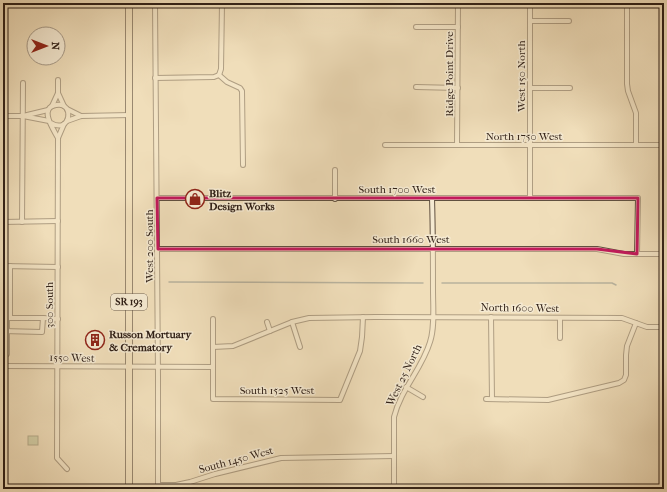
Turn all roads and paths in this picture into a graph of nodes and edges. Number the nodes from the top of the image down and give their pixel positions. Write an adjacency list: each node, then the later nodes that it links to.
1 (129, 3): 23 (main road, SR 193)
2 (155, 3): 12 (street, West 200 South)
3 (222, 3): 11 (street)
4 (458, 3): 10 (street, Ridge Point Drive)
5 (530, 3): 7 (street, West 150 North)
6 (627, 3): 33 (street)
7 (530, 21): 8 (street); 17 (street, West 150 North)
8 (569, 21)
9 (416, 27): 10 (street)
10 (458, 27): 16 (street, Ridge Point Drive)
11 (219, 74): 12 (street); 35 (street)
12 (155, 78): 37 (street, West 200 South)
13 (58, 80): 19 (street)
14 (23, 83): 25 (street)
15 (416, 87): 16 (street)
16 (458, 88): 31 (street, Ridge Point Drive)
17 (530, 88): 18 (street); 32 (street, West 150 North)
18 (570, 88)
19 (58, 93): 20 (street); 21 (street)
20 (52, 106): 21 (street); 22 (street)
21 (65, 107): 26 (street); 28 (street)
22 (48, 110): 25 (street); 27 (street)
23 (130, 115): 26 (street); 73 (main road, SR 193)
24 (3, 116): 25 (street)
25 (22, 116): 27 (street); 43 (street)
26 (81, 116): 28 (street)
27 (50, 122): 28 (street); 29 (street, 300 South)
28 (66, 123): 29 (street, 300 South)
29 (58, 138): 41 (street, 300 South)
30 (385, 145): 31 (street, North 1750 West)
31 (457, 145): 32 (street, North 1750 West)
32 (530, 145): 33 (street, North 1750 West); 39 (street, West 150 North)
33 (636, 145): 34 (street, North 1750 West)
34 (664, 145)
35 (243, 165)
36 (335, 170): 40 (street)
37 (157, 198): 40 (street, South 1700 West); 45 (street, West 200 South)
38 (432, 198): 39 (street, South 1700 West); 40 (street, South 1700 West); 44 (street, West 25 North)
39 (530, 198): 46 (street, South 1700 West)
40 (335, 199)
41 (58, 221): 43 (street); 50 (street, 300 South)
42 (3, 222): 43 (street)
43 (22, 222)
44 (433, 248): 45 (street, South 1660 West); 46 (street, South 1660 West); 52 (street, West 25 North)
45 (158, 249): 71 (street, West 200 South)
46 (637, 254): 47 (street, South 1660 West)
47 (664, 254)
48 (3, 266): 49 (street)
49 (10, 266): 50 (street); 54 (street)
50 (58, 267): 56 (street, 300 South)
51 (363, 317): 52 (street, North 1600 West); 60 (street, North 1600 West); 72 (street, South 1525 West)
52 (433, 317): 53 (street, North 1600 West); 74 (street, West 25 North)
53 (491, 317): 57 (street, North 1600 West); 77 (street)
54 (7, 318): 55 (street); 63 (street)
55 (43, 318): 56 (street); 63 (street)
56 (58, 318): 70 (street, 300 South)
57 (560, 318): 61 (street, North 1600 West); 65 (street)
58 (213, 320): 66 (street)
59 (267, 322): 64 (street)
60 (292, 322): 64 (street, North 1600 West); 67 (street)
61 (636, 323): 62 (street, North 1600 West); 77 (street)
62 (664, 327)
63 (5, 331): 68 (street)
64 (270, 331): 66 (street, North 1600 West)
65 (560, 338)
66 (213, 347): 72 (street)
67 (300, 347)
68 (7, 354)
69 (3, 366): 70 (street, 1550 West)
70 (58, 367): 73 (street, 1550 West); 79 (street, 300 South)
71 (158, 367): 72 (street, 1550 West); 73 (street, 1550 West); 80 (street, West 200 South)
72 (213, 367)
73 (130, 368): 81 (main road, SR 193)
74 (406, 387): 75 (street); 78 (street, West 25 North)
75 (423, 397)
76 (486, 399): 77 (street)
77 (492, 399)
78 (394, 456): 80 (street, South 1450 West); 82 (street, West 25 North)
79 (66, 469)
80 (158, 487)
81 (130, 489)
82 (394, 489)

